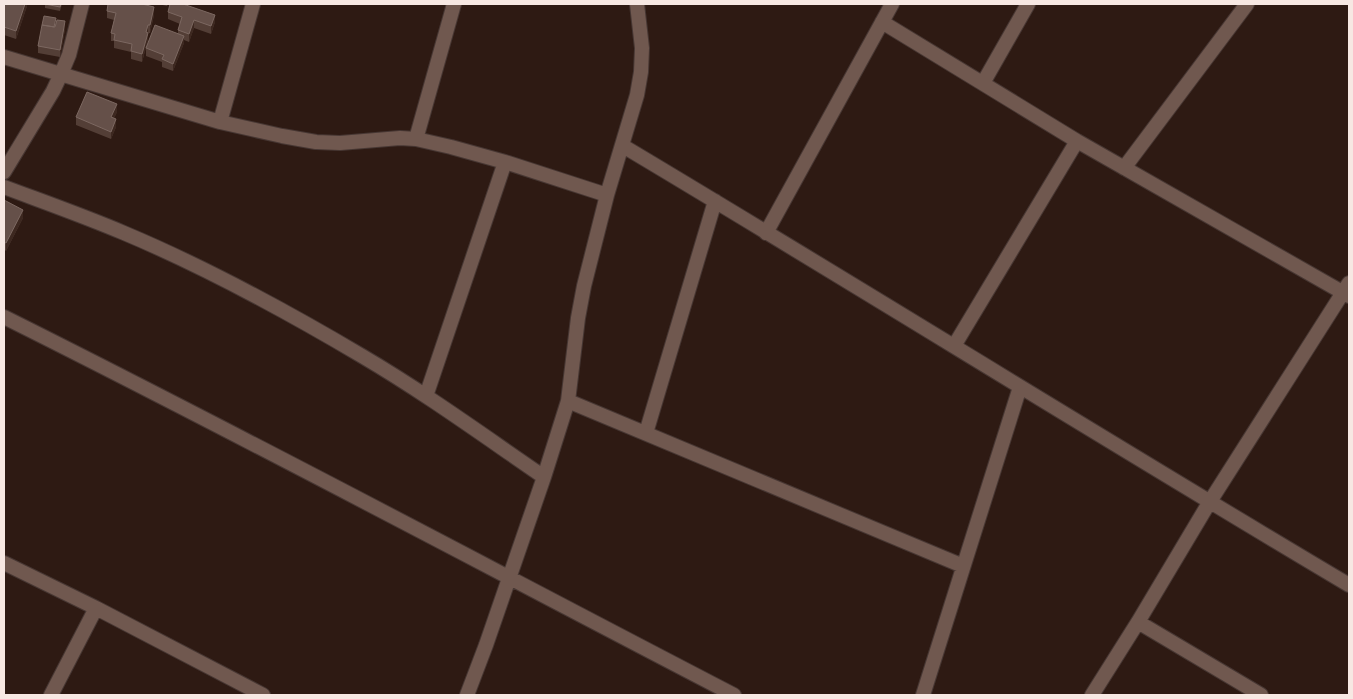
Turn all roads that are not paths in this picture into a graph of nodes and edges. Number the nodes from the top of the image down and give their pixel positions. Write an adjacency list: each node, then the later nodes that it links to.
1 (82, 4): 10 (street)
2 (253, 4): 12 (street)
3 (454, 4): 13 (street)
4 (637, 4): 15 (street)
5 (892, 4): 8 (street)
6 (1028, 4): 11 (street)
7 (1247, 4): 17 (street)
8 (882, 22): 11 (street); 22 (street)
9 (4, 57): 10 (street)
10 (61, 74): 12 (street); 18 (street)
11 (983, 84): 14 (street)
12 (220, 122): 13 (street)
13 (416, 139): 16 (street)
14 (1077, 141): 17 (street); 25 (street)
15 (622, 146): 20 (street); 21 (street)
16 (505, 162): 20 (street); 27 (street)
17 (1124, 168): 23 (street)
18 (4, 172)
19 (4, 187): 27 (street)
20 (607, 195): 28 (street)
21 (716, 201): 22 (street); 29 (street)
22 (766, 233): 25 (street)
23 (1347, 290): 31 (street)
24 (4, 317): 34 (street)
25 (954, 346): 26 (street)
26 (1020, 387): 31 (street); 33 (street)
27 (426, 396): 30 (street)
28 (568, 401): 29 (street); 30 (street)
29 (646, 433): 33 (street)
30 (544, 477): 34 (street)
31 (1209, 502): 35 (street); 37 (street)
32 (4, 563): 36 (street)
33 (963, 566): 42 (street)
34 (509, 579): 40 (street); 41 (street)
35 (1349, 585)
36 (96, 608): 38 (street); 39 (street)
37 (1138, 622): 43 (street); 44 (street)
38 (51, 695)
39 (264, 695)
40 (467, 695)
41 (734, 695)
42 (922, 695)
43 (1092, 695)
44 (1261, 695)

